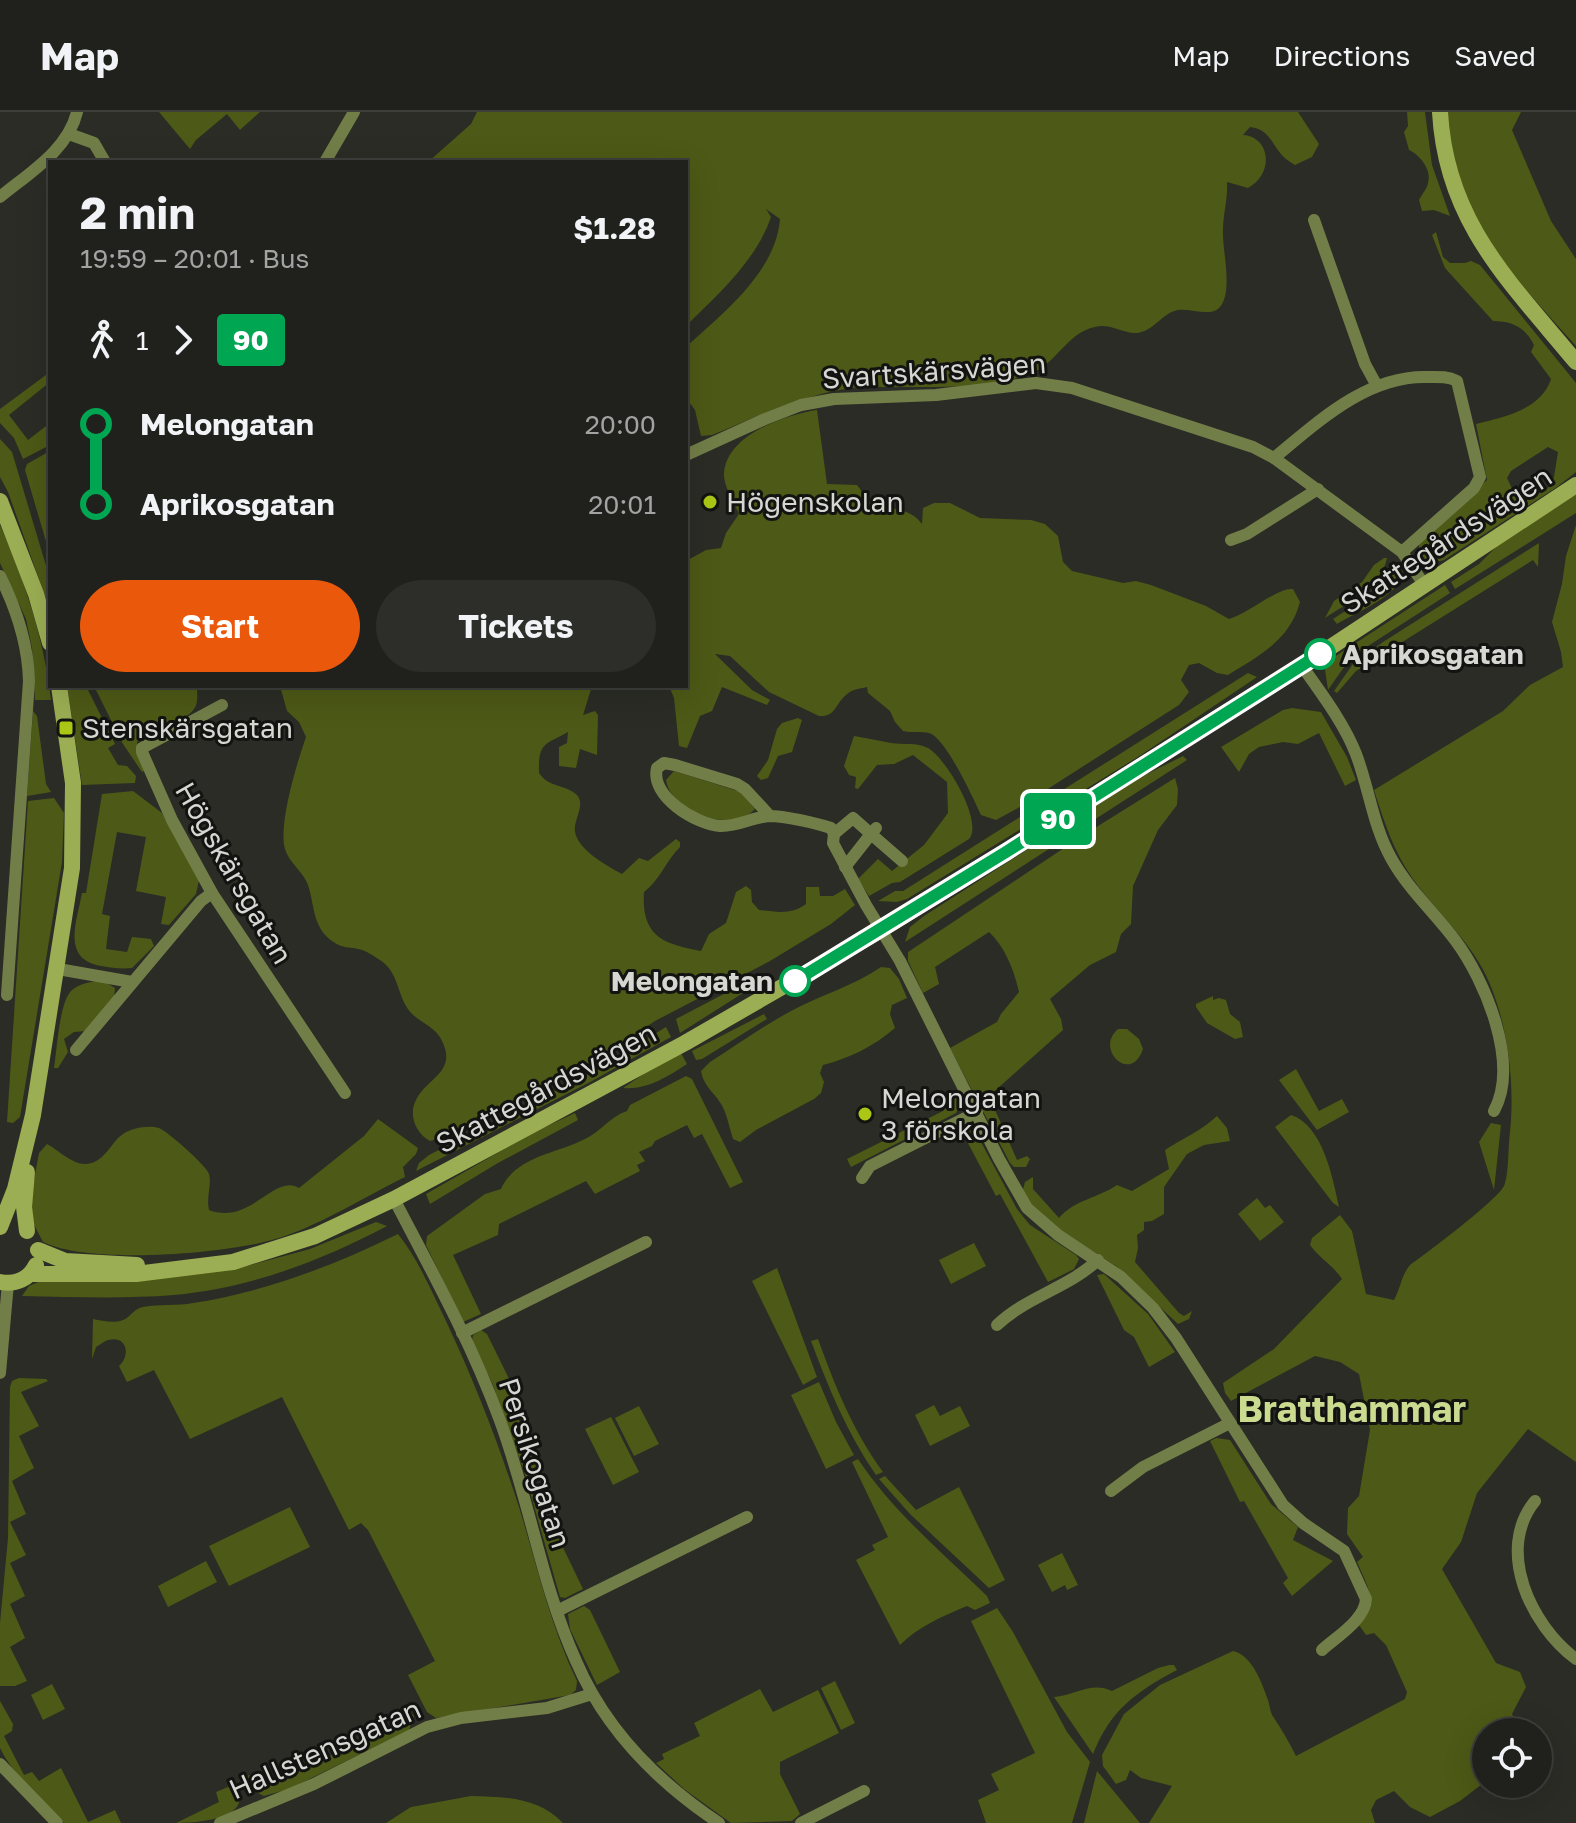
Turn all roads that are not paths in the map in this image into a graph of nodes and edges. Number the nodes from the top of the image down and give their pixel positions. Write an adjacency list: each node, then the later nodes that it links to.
1 (77, 112): 4 (street)
2 (354, 112): 6 (street)
3 (1440, 112): 9 (street)
4 (69, 134): 5 (street); 7 (street)
5 (104, 160)
6 (326, 160)
7 (0, 197)
8 (1314, 220): 10 (street)
9 (1576, 362)
10 (1377, 386): 12 (street); 17 (street)
11 (688, 454): 12 (street, Svartskärsvägen)
12 (1274, 458): 14 (street, Svartskärsvägen)
13 (1576, 485): 19 (street, Skattegårdsvägen)
14 (1318, 489): 16 (street); 17 (street, Svartskärsvägen)
15 (0, 501): 20 (street)
16 (1231, 540)
17 (1402, 552): 19 (street, Svartskärsvägen)
18 (0, 576): 33 (street)
19 (1425, 586): 21 (street, Skattegårdsvägen)
20 (48, 636)
21 (1302, 666): 30 (street, Skattegårdsvägen); 36 (street)
22 (59, 688): 31 (street)
23 (222, 705): 29 (street, Högskärsgatan)
24 (770, 816): 24 (street); 26 (street)
25 (873, 831): 26 (street); 27 (street); 28 (street)
26 (834, 834): 28 (street)
27 (902, 861)
28 (845, 867): 30 (street)
29 (212, 893): 32 (street); 35 (street, Högskärsgatan)
30 (881, 930): 37 (street); 40 (street, Skattegårdsvägen)
31 (58, 969): 32 (street); 38 (street)
32 (132, 982): 34 (street)
33 (7, 995)
34 (76, 1050)
35 (345, 1093)
36 (1494, 1111)
37 (977, 1112): 39 (street); 45 (street)
38 (33, 1115): 41 (street); 42 (street)
39 (862, 1178)
40 (394, 1199): 46 (street, Skattegårdsvägen); 50 (street, Persikogatan)
41 (0, 1227): 42 (street)
42 (27, 1231): 44 (street)
43 (646, 1242): 50 (street)
44 (38, 1250): 46 (street, Skattegårdsvägen); 47 (street)
45 (1098, 1260): 49 (street); 52 (street)
46 (166, 1270): 47 (street, Skattegårdsvägen)
47 (31, 1274): 48 (street, Skattegårdsvägen)
48 (4, 1283): 51 (street)
49 (997, 1325)
50 (462, 1333): 56 (street, Persikogatan)
51 (0, 1370)
52 (1230, 1423): 53 (street); 57 (street)
53 (1111, 1491)
54 (1535, 1501): 58 (street)
55 (747, 1517): 56 (street)
56 (557, 1611): 59 (street, Persikogatan)
57 (1322, 1650)
58 (1574, 1652)
59 (592, 1694): 63 (street, Hallstensgatan); 64 (street, Persikogatan)
60 (0, 1764): 62 (street)
61 (864, 1791): 65 (street)
62 (57, 1823)
63 (220, 1823)
64 (719, 1823)
65 (801, 1823)

